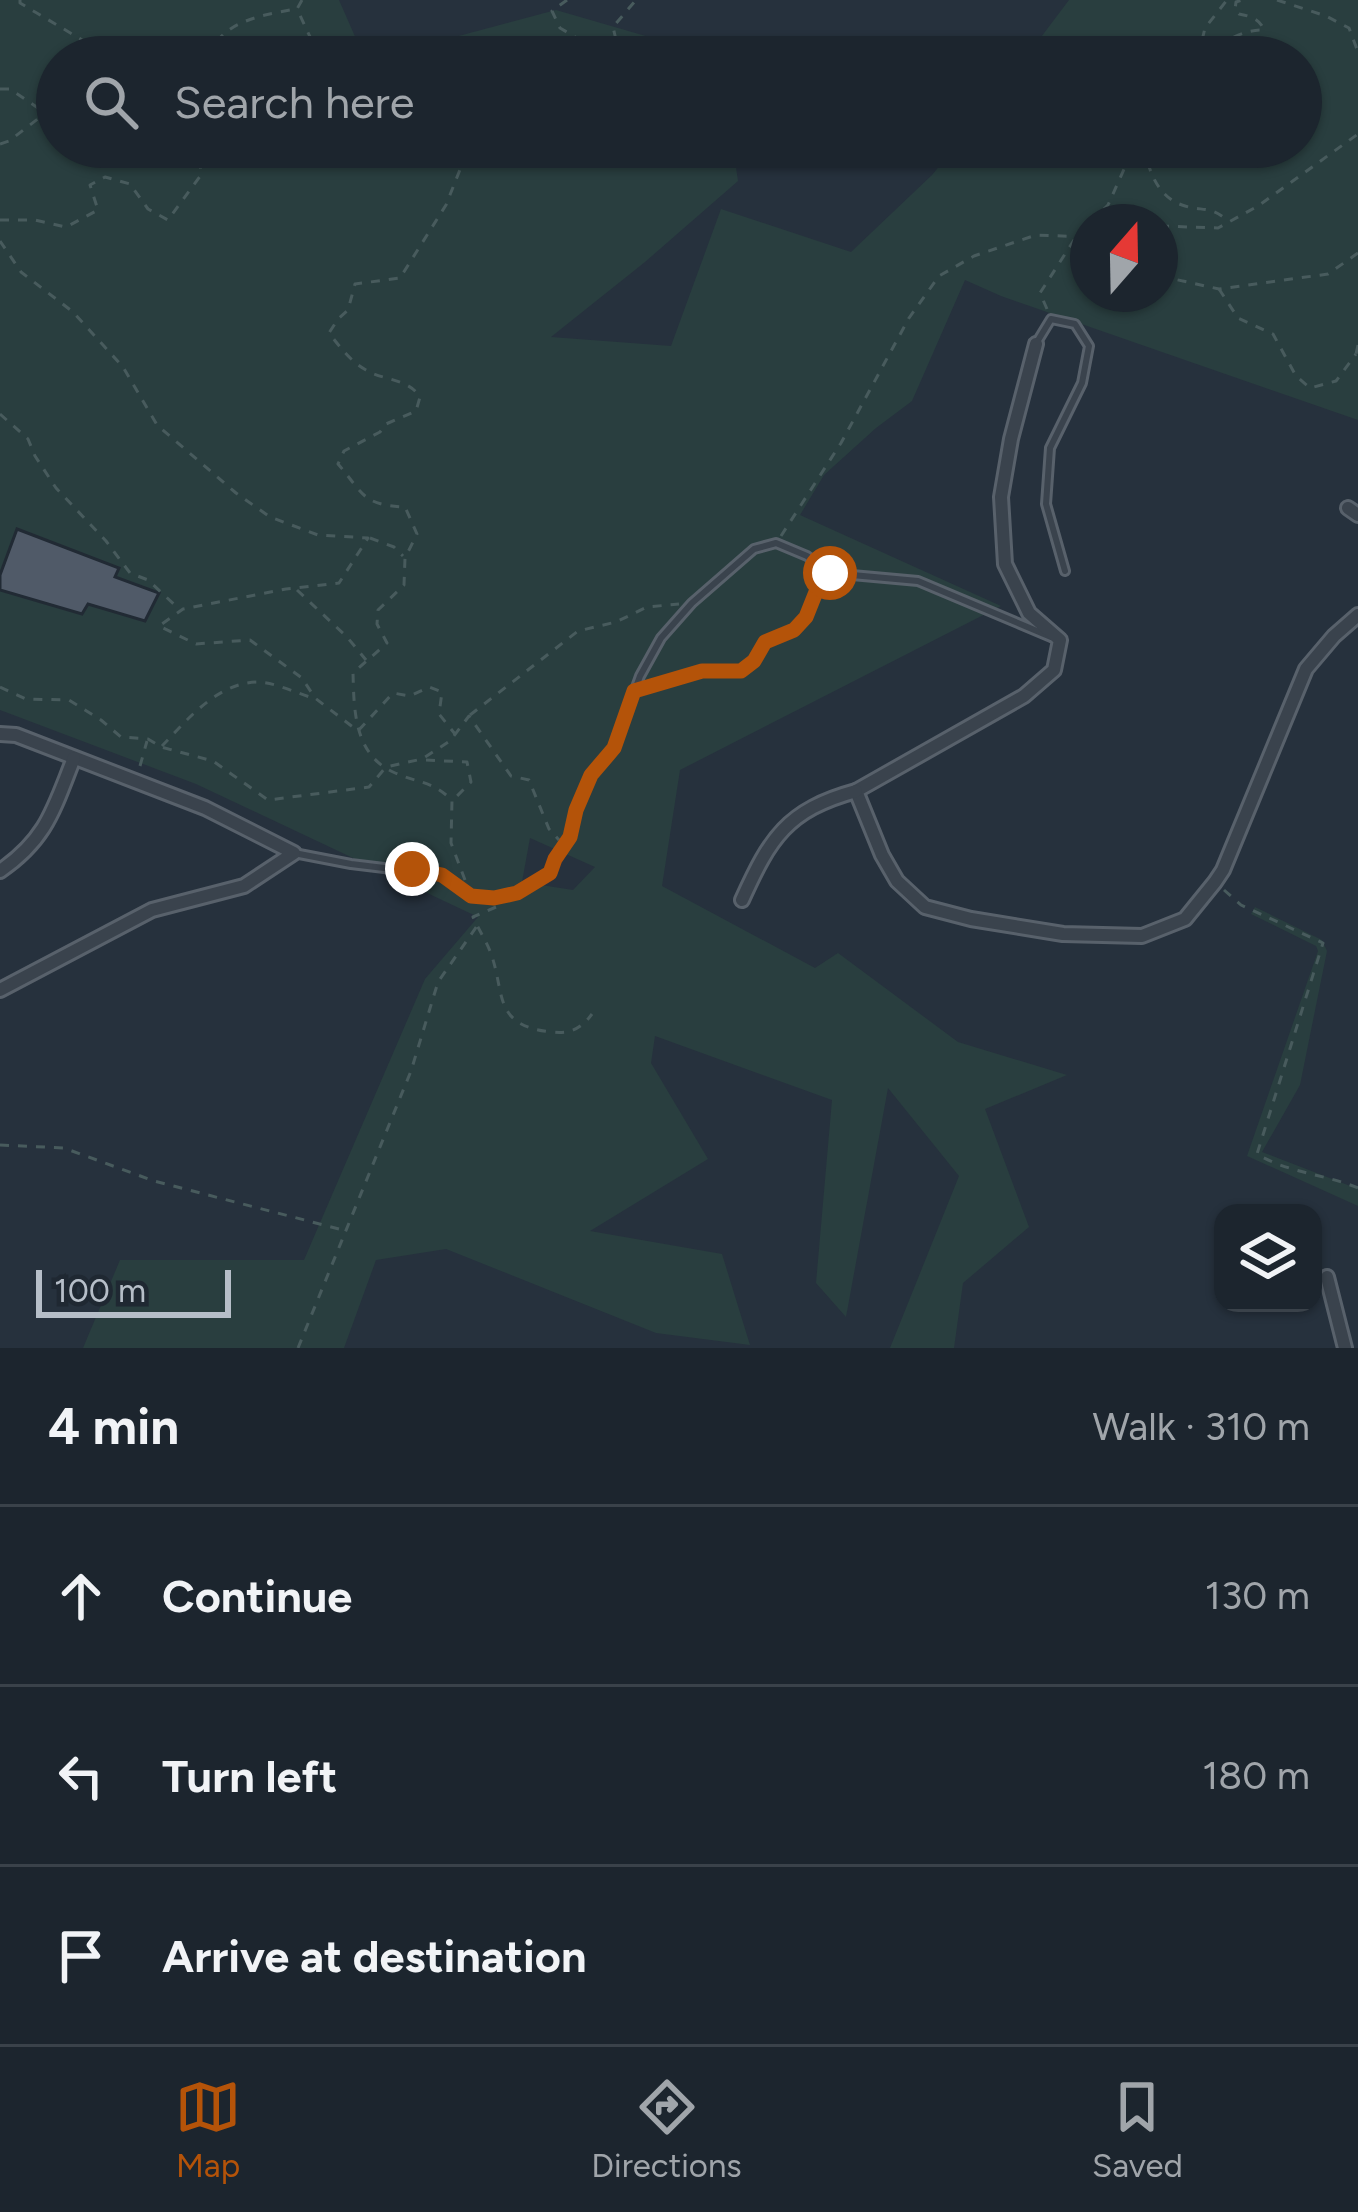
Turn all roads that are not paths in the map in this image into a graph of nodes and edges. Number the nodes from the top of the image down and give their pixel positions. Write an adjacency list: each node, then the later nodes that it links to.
1 (1036, 344): 2 (lane); 4 (street)
2 (1065, 572)
3 (1358, 616): 7 (street)
4 (1060, 640): 7 (street); 8 (lane)
5 (0, 734): 6 (street)
6 (74, 758): 8 (street); 9 (street)
7 (856, 790): 10 (street)
8 (294, 853): 11 (street)
9 (0, 871)
10 (742, 900)
11 (0, 990)
12 (1327, 1277): 13 (street)
13 (1345, 1348)

